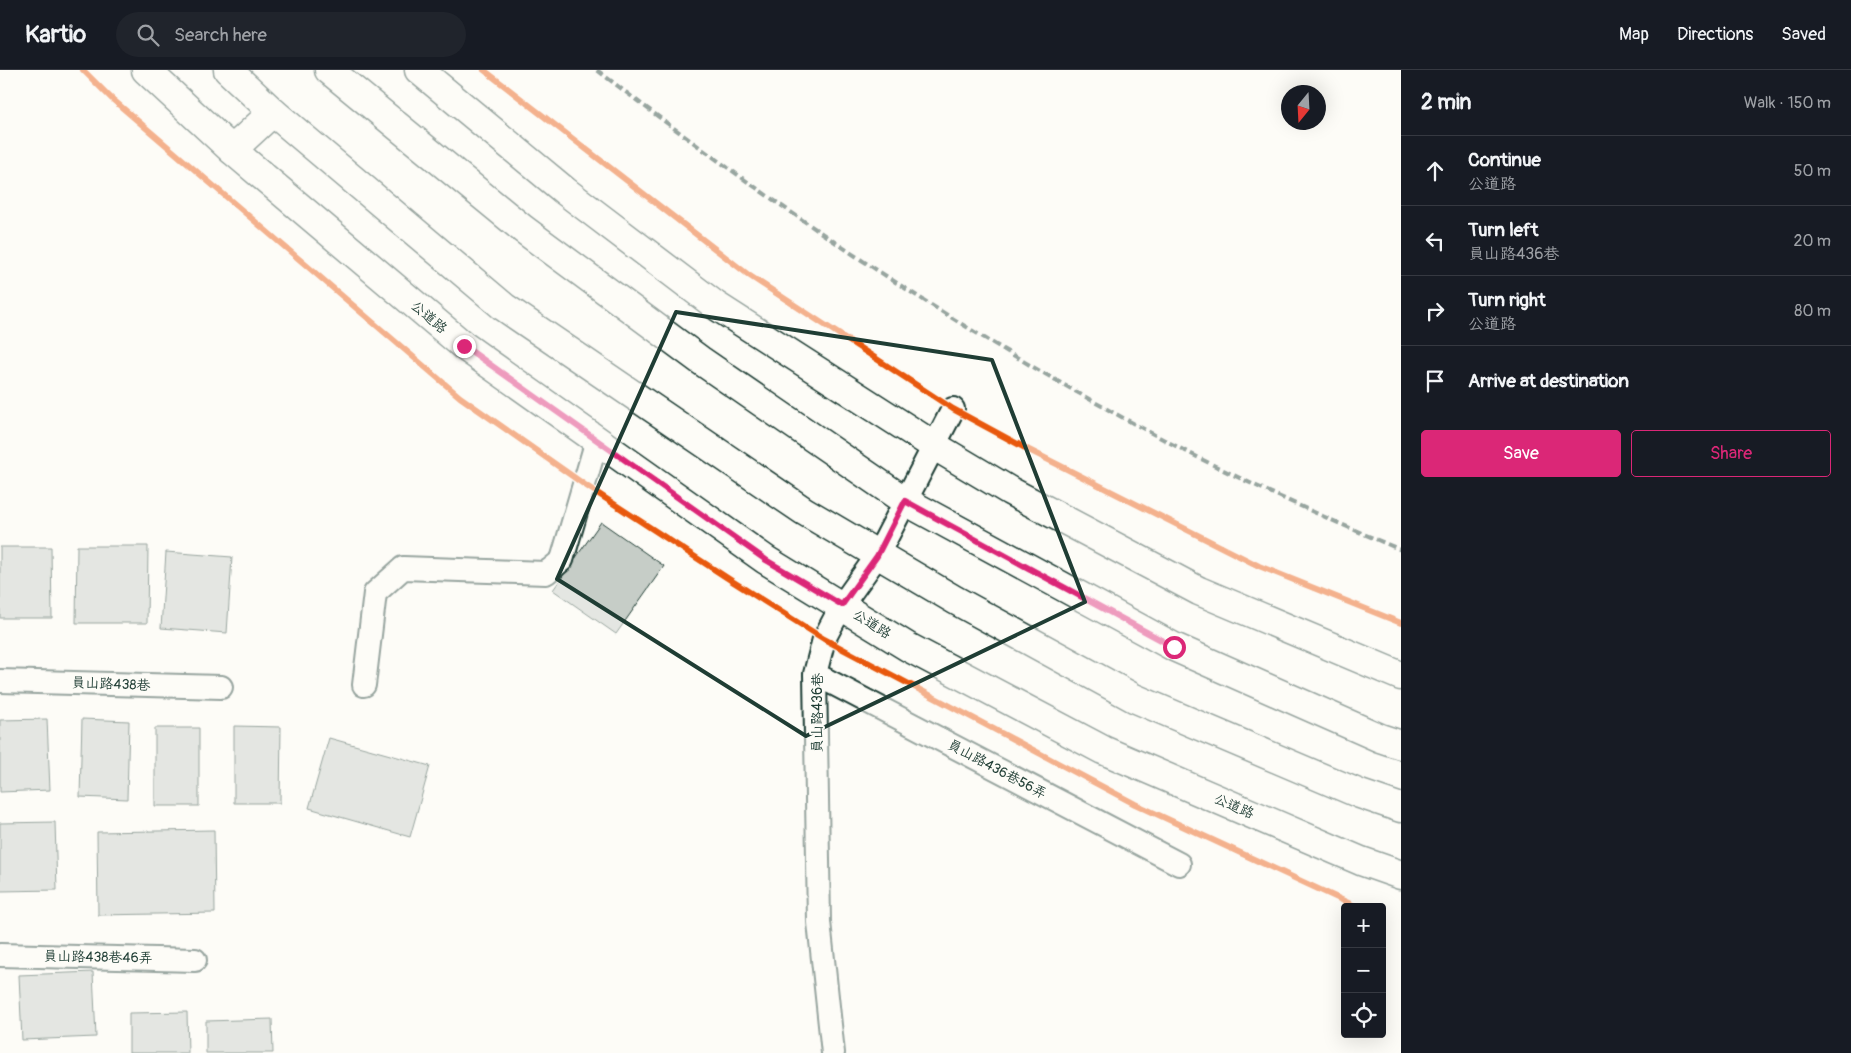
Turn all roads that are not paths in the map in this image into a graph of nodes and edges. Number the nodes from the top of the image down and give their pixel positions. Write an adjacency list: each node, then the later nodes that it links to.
1 (146, 70): 6 (street, 公道路)
2 (228, 70): 5 (street)
3 (329, 70): 10 (street)
4 (420, 70): 9 (street)
5 (273, 112): 6 (street); 11 (street)
6 (232, 150): 8 (street, 公道路)
7 (953, 408): 9 (lane, 員山路436巷)
8 (597, 440): 12 (street, 公道路); 16 (lane)
9 (933, 445): 10 (lane, 員山路436巷); 14 (street)
10 (905, 501): 11 (lane, 員山路436巷); 18 (street)
11 (877, 556): 12 (lane, 員山路436巷); 19 (street)
12 (842, 605): 13 (lane, 員山路436巷); 21 (street, 公道路)
13 (815, 674): 20 (lane, 員山路436巷56弄); 24 (lane, 員山路436巷)
14 (1401, 676)
15 (0, 681): 17 (lane, 員山路438巷)
16 (364, 685)
17 (221, 687)
18 (1401, 745)
19 (1401, 808)
20 (1179, 864)
21 (1401, 875)
22 (0, 955): 23 (lane, 員山路438巷46弄)
23 (195, 960)
24 (833, 1053)

